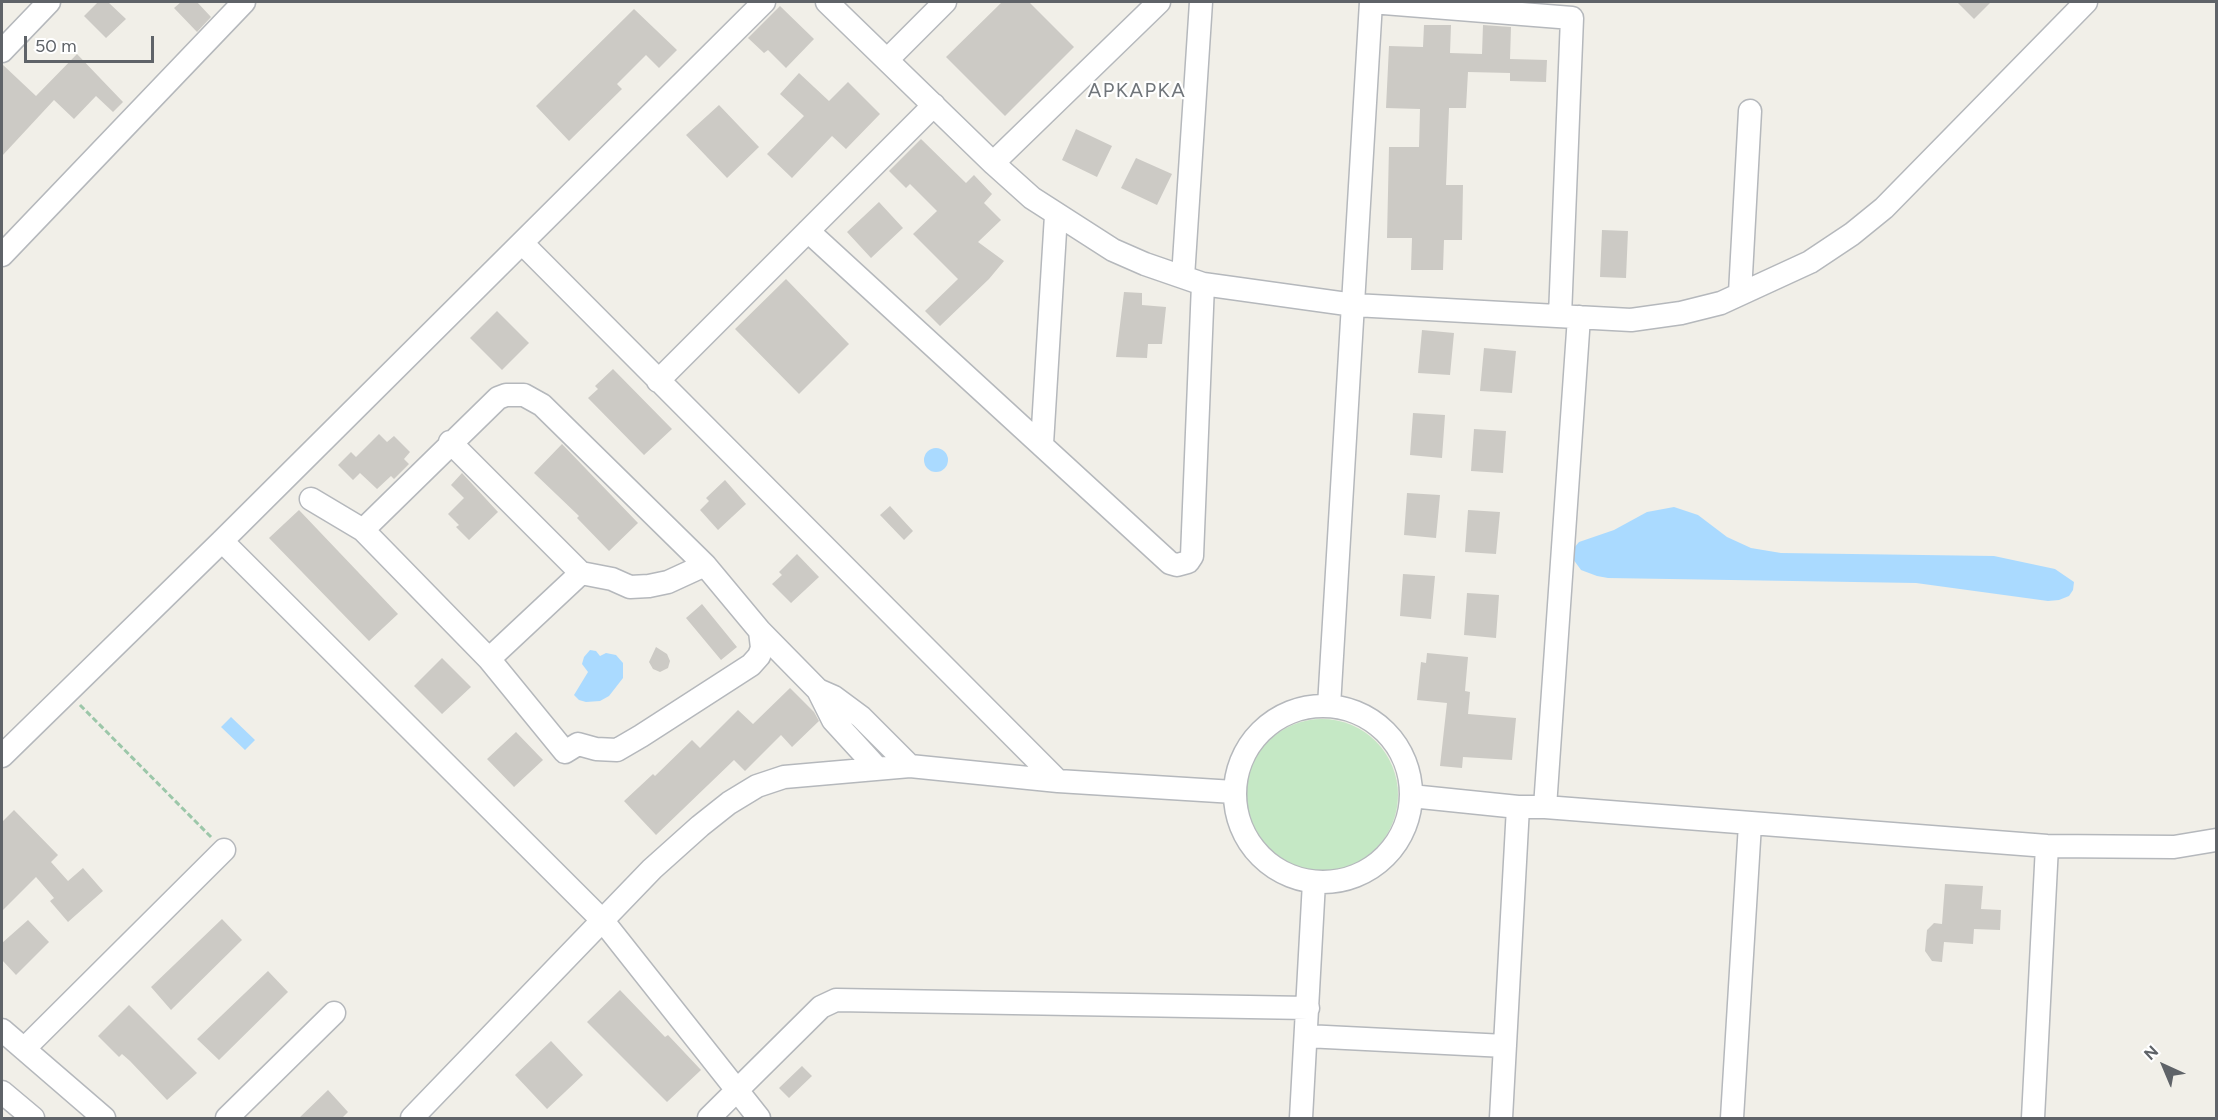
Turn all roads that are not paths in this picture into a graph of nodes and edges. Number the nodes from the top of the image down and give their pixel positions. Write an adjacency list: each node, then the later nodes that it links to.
1 (49, 2): 10 (street)
2 (244, 2): 18 (street)
3 (764, 2): 17 (street)
4 (827, 2): 11 (street)
5 (945, 2): 11 (street)
6 (1159, 2): 14 (street)
7 (1201, 2): 19 (street)
8 (1371, 2): 21 (street); 22 (street)
9 (2086, 2): 20 (street)
10 (2, 51)
11 (887, 60): 12 (street)
12 (934, 105): 14 (street); 16 (street)
13 (1750, 111): 20 (street)
14 (993, 162): 15 (street)
15 (1056, 214): 19 (street); 25 (street)
16 (808, 231): 23 (street); 25 (street)
17 (522, 243): 23 (street); 28 (street)
18 (2, 255)
19 (1193, 280): 21 (street); 25 (street)
20 (1740, 293): 22 (street)
21 (1354, 305): 22 (street); 34 (street)
22 (1569, 316): 42 (street)
23 (658, 381): 38 (street)
24 (450, 442): 27 (street); 29 (street); 30 (street)
25 (1042, 444)
26 (311, 499): 27 (street)
27 (363, 530): 32 (street)
28 (222, 541): 35 (street); 48 (street)
29 (705, 565): 30 (street); 31 (street)
30 (581, 573): 32 (street)
31 (760, 631): 32 (street); 33 (street)
32 (489, 659)
33 (818, 690): 36 (street); 37 (street)
34 (1329, 706): 39 (street); 40 (street)
35 (2, 756)
36 (909, 766): 37 (street); 38 (street)
37 (877, 768): 48 (street)
38 (1058, 780): 39 (street)
39 (1234, 792): 47 (street)
40 (1411, 796): 41 (street); 47 (street)
41 (1518, 807): 42 (street); 53 (street)
42 (1545, 807): 43 (street)
43 (1750, 824): 45 (street); 65 (street)
44 (2217, 840): 45 (street)
45 (2047, 846): 66 (street)
46 (224, 850): 54 (street)
47 (1314, 882): 49 (street)
48 (603, 921): 55 (street); 60 (street)
49 (1308, 1008): 52 (street); 55 (street)
50 (334, 1013): 59 (street)
51 (2, 1030): 54 (street)
52 (1306, 1036): 53 (street); 63 (street)
53 (1505, 1046): 64 (street)
54 (24, 1049): 58 (street)
55 (736, 1091): 61 (street); 62 (street)
56 (2, 1092): 57 (street)
57 (33, 1119)
58 (104, 1119)
59 (227, 1119)
60 (412, 1119)
61 (709, 1119)
62 (759, 1119)
63 (1301, 1119)
64 (1501, 1119)
65 (1732, 1119)
66 (2033, 1119)

